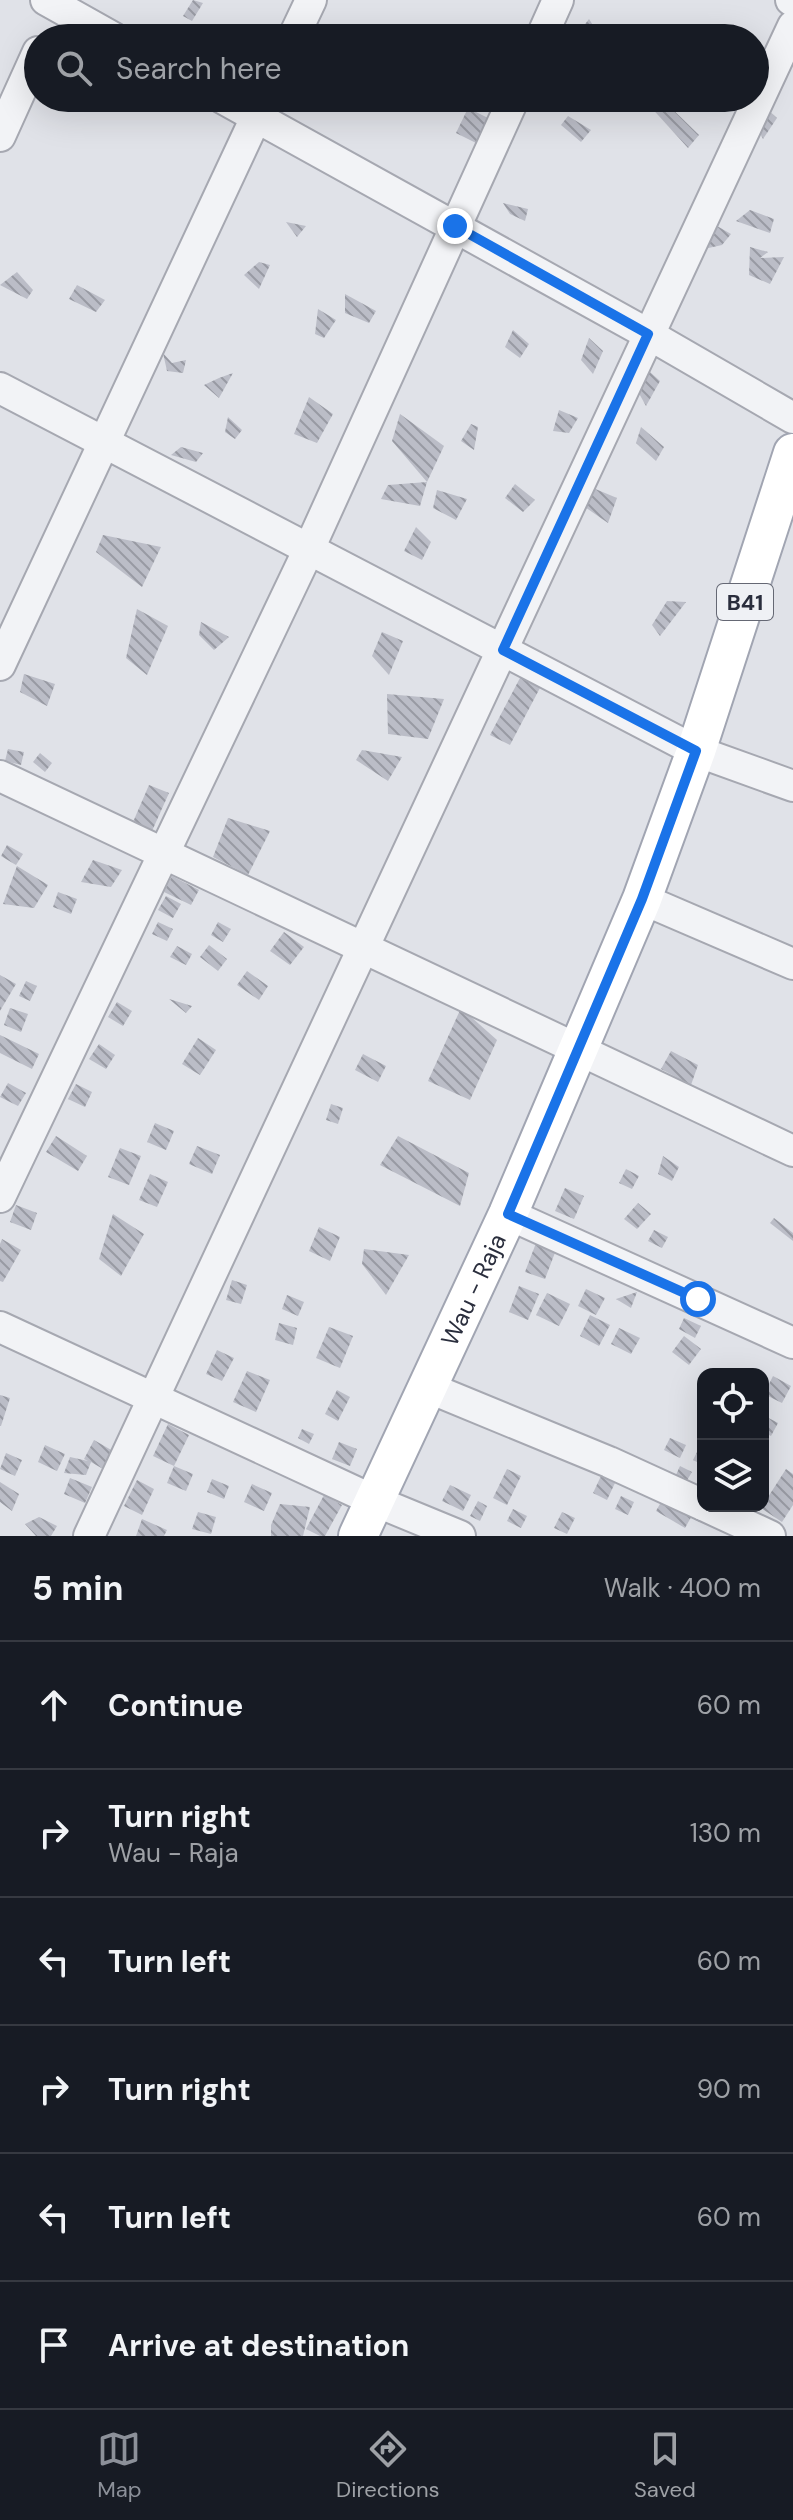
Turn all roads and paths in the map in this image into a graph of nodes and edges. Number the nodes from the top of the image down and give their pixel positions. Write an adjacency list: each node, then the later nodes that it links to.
1 (311, 0): 6 (street)
2 (558, 0): 7 (street)
3 (55, 2): 4 (street); 5 (street)
4 (49, 24)
5 (91, 24)
6 (300, 24)
7 (547, 24)
8 (793, 26): 9 (street)
9 (769, 77)
10 (24, 83): 15 (street)
11 (259, 112): 20 (street)
12 (268, 112): 16 (street)
13 (508, 112): 16 (street)
14 (753, 112): 17 (street)
15 (0, 136)
16 (455, 226): 17 (street); 22 (street)
17 (648, 334): 19 (street); 23 (street)
18 (0, 388): 20 (street)
19 (793, 418)
20 (105, 443): 22 (street); 24 (street)
21 (793, 453): 25 (main road, Wau - Raja / B41)
22 (309, 549): 23 (street); 28 (street)
23 (503, 650): 25 (street); 30 (street)
24 (0, 665)
25 (696, 751): 27 (street); 29 (main road, Wau - Raja / B41)
26 (0, 776): 28 (street)
27 (793, 786)
28 (163, 853): 30 (street); 34 (street)
29 (642, 899): 31 (street); 32 (main road, Wau - Raja / B41)
30 (362, 947): 32 (street); 39 (street)
31 (793, 964)
32 (578, 1050): 33 (street); 35 (main road, Wau - Raja / B41)
33 (793, 1151)
34 (0, 1197)
35 (508, 1214): 37 (street); 38 (main road, Wau - Raja / B41)
36 (0, 1327): 39 (street)
37 (793, 1343)
38 (427, 1387): 40 (main road, Wau - Raja / B41); 41 (street)
39 (154, 1399): 40 (street); 43 (street)
40 (375, 1501): 44 (main road, Wau - Raja / B41); 45 (street)
41 (697, 1503)
42 (717, 1512): 46 (street)
43 (89, 1536)
44 (358, 1536)
45 (460, 1536)
46 (770, 1536)

